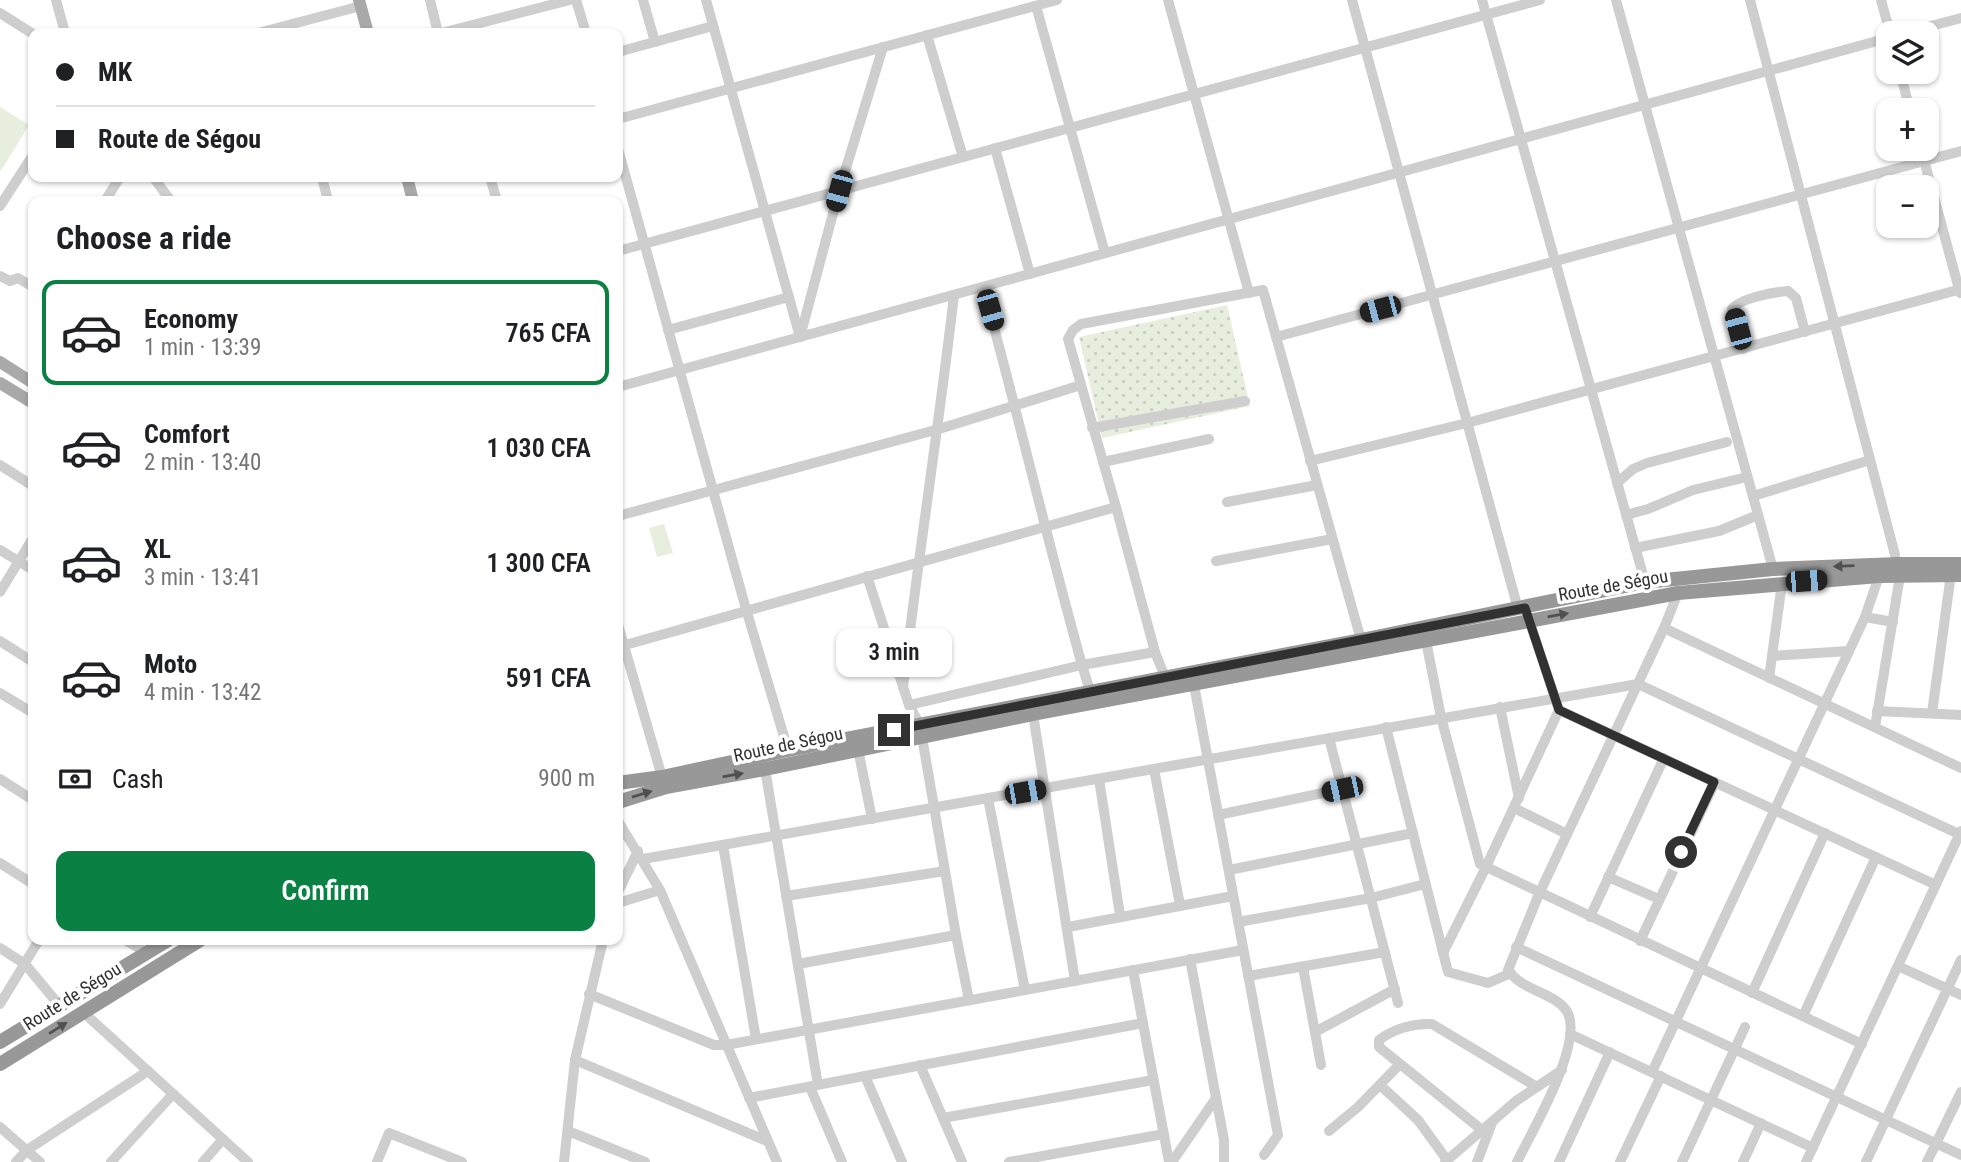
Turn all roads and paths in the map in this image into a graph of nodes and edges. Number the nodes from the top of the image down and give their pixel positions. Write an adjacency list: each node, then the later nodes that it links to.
1 (56, 0): 22 (street)
2 (429, 0): 25 (street)
3 (569, 0): 26 (street); 27 (street)
4 (643, 0): 31 (street)
5 (706, 0): 21 (street)
6 (1057, 0): 15 (street)
7 (1168, 0): 37 (street)
8 (1352, 0): 33 (street)
9 (1482, 0): 17 (street)
10 (1540, 0): 17 (street)
11 (1616, 0): 38 (street)
12 (1749, 0): 35 (street)
13 (1881, 0): 19 (street)
14 (360, 3): 23 (street); 24 (main road)
15 (1030, 5): 29 (street); 40 (street)
16 (0, 13): 28 (street)
17 (1486, 15): 33 (street); 41 (street)
18 (1961, 18): 20 (street)
19 (1886, 21)
20 (1939, 24)
21 (713, 26): 31 (street); 36 (street)
22 (64, 28)
23 (291, 28)
24 (367, 28)
25 (438, 28)
26 (468, 28)
27 (583, 28)
28 (28, 31)
29 (927, 35): 32 (street); 44 (street)
30 (1876, 39): 35 (street)
31 (655, 42): 34 (street)
32 (883, 47): 36 (street); 50 (street)
33 (1365, 48): 37 (street); 49 (street)
34 (623, 51)
35 (1768, 71): 38 (street); 51 (street)
36 (731, 89): 39 (street); 53 (street)
37 (1194, 94): 40 (street); 54 (street)
38 (1645, 105): 41 (street); 55 (street)
39 (623, 118)
40 (1070, 128): 42 (street); 58 (street)
41 (1520, 139): 49 (street); 59 (street)
42 (995, 148): 44 (street); 60 (street)
43 (1961, 151): 45 (street)
44 (963, 157): 50 (street)
45 (1939, 157)
46 (1924, 161): 51 (street); 64 (street)
47 (28, 163): 52 (street)
48 (623, 167): 56 (street)
49 (1399, 172): 54 (street); 67 (street)
50 (839, 191): 53 (street); 72 (street)
51 (1800, 195): 55 (street); 69 (street)
52 (0, 206)
53 (765, 211): 56 (street); 68 (street)
54 (1228, 219): 58 (street); 65 (street)
55 (1678, 228): 59 (street); 75 (street)
56 (644, 244): 57 (street); 70 (street)
57 (623, 250)
58 (1105, 253): 60 (street)
59 (1555, 261): 67 (street); 82 (street)
60 (1030, 274): 63 (street)
61 (0, 276): 62 (street)
62 (28, 284)
63 (983, 287): 66 (street); 85 (street)
64 (1960, 292): 69 (street)
65 (1249, 293): 73 (street); 80 (street)
66 (954, 295): 72 (street); 88 (street)
67 (1432, 295): 73 (street); 86 (street)
68 (789, 297): 70 (street); 72 (street)
69 (1835, 324): 71 (street); 91 (street)
70 (668, 330): 77 (street)
71 (1805, 332): 74 (street); 74 (street)
72 (800, 337): 77 (street)
73 (1276, 337): 92 (street)
74 (1743, 349): 75 (street)
75 (1714, 356): 82 (street); 95 (street)
76 (0, 362): 78 (main road)
77 (679, 370): 81 (street); 99 (street)
78 (28, 380)
79 (0, 383): 83 (main road)
80 (1082, 385): 85 (street); 87 (street)
81 (623, 386)
82 (1591, 390): 86 (street); 97 (street)
83 (28, 400)
84 (1245, 401): 87 (street)
85 (1015, 404): 88 (street); 106 (street)
86 (1467, 423): 92 (street); 126 (street)
87 (1092, 428): 93 (street)
88 (939, 429): 99 (street); 114 (street)
89 (1209, 439): 93 (street)
90 (1727, 442): 97 (street)
91 (1870, 460): 100 (street); 111 (street)
92 (1310, 461): 98 (street)
93 (1102, 462): 102 (street)
94 (0, 465): 96 (street)
95 (1747, 477): 100 (street); 104 (street)
96 (28, 483)
97 (1617, 483): 104 (street)
98 (1317, 485): 101 (street); 107 (street)
99 (712, 490): 103 (street); 125 (street)
100 (1753, 496): 105 (street)
101 (1227, 502)
102 (1116, 507): 106 (street); 135 (street)
103 (623, 515)
104 (1626, 515): 109 (street)
105 (1758, 515): 109 (street); 116 (street)
106 (1044, 528): 114 (street); 139 (street)
107 (1332, 539): 113 (street); 130 (street)
108 (28, 546): 112 (street)
109 (1635, 548): 121 (street)
110 (0, 550): 112 (street)
111 (1895, 555)
112 (19, 561): 115 (street); 123 (street)
113 (1216, 561)
114 (917, 563): 118 (street); 144 (street)
115 (28, 567)
116 (1773, 569): 117 (highway, Route de Ségou, one-way to 116); 121 (highway, Route de Ségou)
117 (1958, 571): 120 (highway, Route de Ségou); 154 (street)
118 (867, 576): 125 (street); 144 (street)
119 (1879, 576): 120 (highway, Route de Ségou); 122 (highway, Route de Ségou); 127 (street)
120 (1900, 576): 128 (street)
121 (1645, 582): 126 (highway, Route de Ségou)
122 (1782, 583): 124 (highway, Route de Ségou); 137 (street)
123 (0, 592)
124 (1678, 593): 126 (highway, Route de Ségou, one-way to 124); 129 (street)
125 (746, 610): 133 (street); 164 (street)
126 (1524, 612): 130 (highway, Route de Ségou); 132 (highway, Route de Ségou); 147 (street)
127 (1865, 617): 128 (street); 136 (street)
128 (1893, 622): 153 (street)
129 (1664, 628): 141 (street); 142 (street)
130 (1362, 640): 140 (highway, Route de Ségou)
131 (0, 641): 138 (street)
132 (1426, 641): 143 (highway, Route de Ségou); 157 (street)
133 (623, 645)
134 (623, 652): 171 (street)
135 (1155, 652): 139 (street); 140 (street)
136 (1849, 652): 137 (street); 148 (street)
137 (1772, 656): 141 (street)
138 (28, 659)
139 (1082, 665): 145 (street); 149 (street)
140 (1165, 677): 145 (highway, Route de Ségou)
141 (1769, 678): 148 (street)
142 (1638, 684): 147 (street); 161 (street); 167 (street)
143 (1194, 685): 155 (highway, Route de Ségou); 166 (street)
144 (903, 688): 149 (street)
145 (1090, 691): 160 (highway, Route de Ségou)
146 (0, 693): 151 (street)
147 (1556, 698): 150 (street); 152 (street)
148 (1824, 704): 159 (street); 167 (street)
149 (909, 705): 160 (street)
150 (1500, 707): 157 (street); 181 (street)
151 (28, 710)
152 (1559, 710): 161 (street); 181 (street)
153 (1877, 711): 154 (street); 159 (street)
154 (1932, 713): 156 (street)
155 (1033, 714): 160 (highway, Route de Ségou); 176 (street)
156 (1961, 715)
157 (1441, 717): 158 (street); 198 (street)
158 (1386, 727): 162 (street); 187 (street)
159 (1875, 727): 168 (street)
160 (921, 731): 163 (highway, Route de Ségou); 164 (highway, Route de Ségou); 182 (street)
161 (1614, 735): 165 (street); 190 (street)
162 (1329, 737): 166 (street); 177 (street)
163 (858, 749): 169 (highway, Route de Ségou); 185 (street)
164 (788, 750): 171 (highway, Route de Ségou)
165 (1664, 758): 175 (street); 201 (street)
166 (1208, 759): 170 (street); 184 (street)
167 (1798, 759): 183 (street); 189 (street)
168 (1961, 768)
169 (765, 769): 180 (highway, Route de Ségou, one-way to 169); 191 (street)
170 (1154, 769): 173 (street); 213 (street)
171 (662, 777): 174 (highway, Route de Ségou)
172 (0, 779): 178 (street)
173 (1099, 779): 176 (street); 214 (street)
174 (623, 782)
175 (1714, 782): 183 (street); 211 (street)
176 (1044, 788): 179 (street); 217 (street)
177 (1342, 789): 184 (street); 193 (street)
178 (28, 797)
179 (988, 798): 182 (street); 244 (street)
180 (623, 800)
181 (1516, 803): 190 (street); 198 (street)
182 (934, 808): 185 (street); 200 (street)
183 (1775, 810): 188 (street); 237 (street)
184 (1218, 815): 199 (street)
185 (872, 819): 191 (street)
186 (623, 829): 195 (street)
187 (1413, 833): 193 (street); 204 (street)
188 (1825, 833): 196 (street); 245 (street)
189 (1961, 833): 205 (street)
190 (1567, 834): 207 (street)
191 (776, 835): 194 (street); 208 (street)
192 (623, 838): 195 (street)
193 (1357, 844): 199 (street); 210 (street)
194 (723, 845): 195 (street); 260 (street)
195 (638, 852): 203 (street); 206 (street)
196 (1876, 857): 205 (street); 253 (street)
197 (0, 863): 202 (street)
198 (1485, 869): 207 (street); 230 (street)
199 (1228, 870): 209 (street)
200 (945, 871): 208 (street); 218 (street)
201 (1608, 877): 211 (street); 215 (street)
202 (28, 881)
203 (623, 882)
204 (1426, 884): 210 (street); 230 (street)
205 (1936, 885): 235 (street)
206 (660, 890): 212 (street); 263 (street)
207 (1539, 894): 215 (street); 225 (street)
208 (786, 896): 234 (street)
209 (1233, 896): 213 (street); 216 (street)
210 (1371, 898): 216 (street); 228 (street)
211 (1659, 899): 219 (street)
212 (623, 901)
213 (1180, 905): 214 (street)
214 (1120, 915): 217 (street)
215 (1590, 917): 219 (street)
216 (1238, 922): 227 (street)
217 (1068, 926): 241 (street)
218 (956, 935): 234 (street); 248 (street)
219 (1640, 941): 237 (street)
220 (36, 945): 233 (street)
221 (133, 945): 229 (street)
222 (160, 945): 229 (highway, Route de Ségou)
223 (192, 945): 252 (highway, Route de Ségou)
224 (602, 945): 246 (street)
225 (1516, 947): 239 (street); 254 (street)
226 (0, 948): 233 (street)
227 (1243, 950): 231 (street); 240 (street)
228 (1385, 952): 236 (street); 242 (street)
229 (147, 953): 251 (highway, Route de Ségou)
230 (1443, 953): 239 (street)
231 (1190, 960): 238 (street); 283 (street)
232 (1961, 960): 243 (street)
233 (24, 964): 250 (street); 251 (street)
234 (798, 964): 257 (street)
235 (1898, 966): 243 (street); 262 (street)
236 (1303, 967): 240 (street); 258 (street)
237 (1700, 968): 245 (street); 254 (street)
238 (1133, 970): 241 (street); 255 (street)
239 (1511, 974): 259 (street)
240 (1248, 976): 300 (street)
241 (1075, 981): 244 (street)
242 (1395, 989): 249 (street); 258 (street)
243 (1947, 989): 247 (street); 287 (street)
244 (1025, 990): 248 (street)
245 (1752, 993): 253 (street)
246 (589, 994): 263 (street); 266 (street)
247 (1961, 995)
248 (969, 1000): 257 (street)
249 (1398, 1003)
250 (0, 1004)
251 (59, 1005): 261 (highway, Route de Ségou)
252 (83, 1012): 267 (highway, Route de Ségou, one-way to 252); 272 (street)
253 (1803, 1016): 262 (street)
254 (1675, 1022): 264 (street); 273 (street)
255 (1143, 1023): 270 (street); 275 (street)
256 (1745, 1027): 264 (street)
257 (809, 1030): 260 (street); 277 (street)
258 (1315, 1032): 269 (street)
259 (1570, 1034): 265 (street); 271 (street)
260 (756, 1040): 263 (street)
261 (0, 1042)
262 (1861, 1044): 281 (street)
263 (726, 1045): 282 (street)
264 (1735, 1050): 281 (street); 284 (street)
265 (1609, 1052): 273 (street); 323 (street)
266 (575, 1060): 291 (street); 295 (street)
267 (0, 1064)
268 (1400, 1064): 276 (street); 278 (street); 290 (street)
269 (1321, 1065)
270 (920, 1066): 274 (street); 285 (street)
271 (1563, 1069): 278 (street); 322 (street)
272 (148, 1071): 280 (street); 299 (street)
273 (1656, 1074): 284 (street); 324 (street)
274 (865, 1076): 277 (street); 316 (street)
275 (1153, 1080): 285 (street); 293 (street)
276 (1380, 1085): 292 (street); 303 (street)
277 (814, 1086): 282 (street); 315 (street)
278 (1537, 1087): 286 (street)
279 (1961, 1092): 296 (street)
280 (173, 1094): 294 (street); 306 (street)
281 (1837, 1097): 287 (street); 298 (street)
282 (749, 1098): 295 (street)
283 (1216, 1098): 319 (street); 320 (street)
284 (1712, 1100): 288 (street); 325 (street)
285 (943, 1118): 317 (street)
286 (1494, 1120): 290 (street); 321 (street)
287 (1885, 1120): 296 (street); 328 (street)
288 (1761, 1123): 298 (street); 326 (street)
289 (0, 1127): 299 (street)
290 (1482, 1130): 303 (street)
291 (568, 1131): 297 (street); 313 (street)
292 (1329, 1131)
293 (1164, 1134): 318 (street); 319 (street)
294 (223, 1139): 307 (street); 308 (street)
295 (767, 1141): 314 (street)
296 (1936, 1144): 301 (street); 329 (street)
297 (565, 1147): 311 (street); 312 (street)
298 (1813, 1148): 327 (street)
299 (27, 1150): 304 (street); 305 (street)
300 (1264, 1155)
301 (1961, 1156)
302 (448, 1159): 309 (street); 310 (street)
303 (1446, 1161)
304 (16, 1162)
305 (40, 1162)
306 (111, 1162)
307 (203, 1162)
308 (248, 1162)
309 (377, 1162)
310 (462, 1162)
311 (558, 1162)
312 (564, 1162)
313 (645, 1162)
314 (777, 1162)
315 (842, 1162)
316 (902, 1162)
317 (962, 1162)
318 (1009, 1162)
319 (1170, 1162)
320 (1224, 1162)
321 (1477, 1162)
322 (1517, 1162)
323 (1559, 1162)
324 (1620, 1162)
325 (1682, 1162)
326 (1743, 1162)
327 (1806, 1162)
328 (1866, 1162)
329 (1927, 1162)

